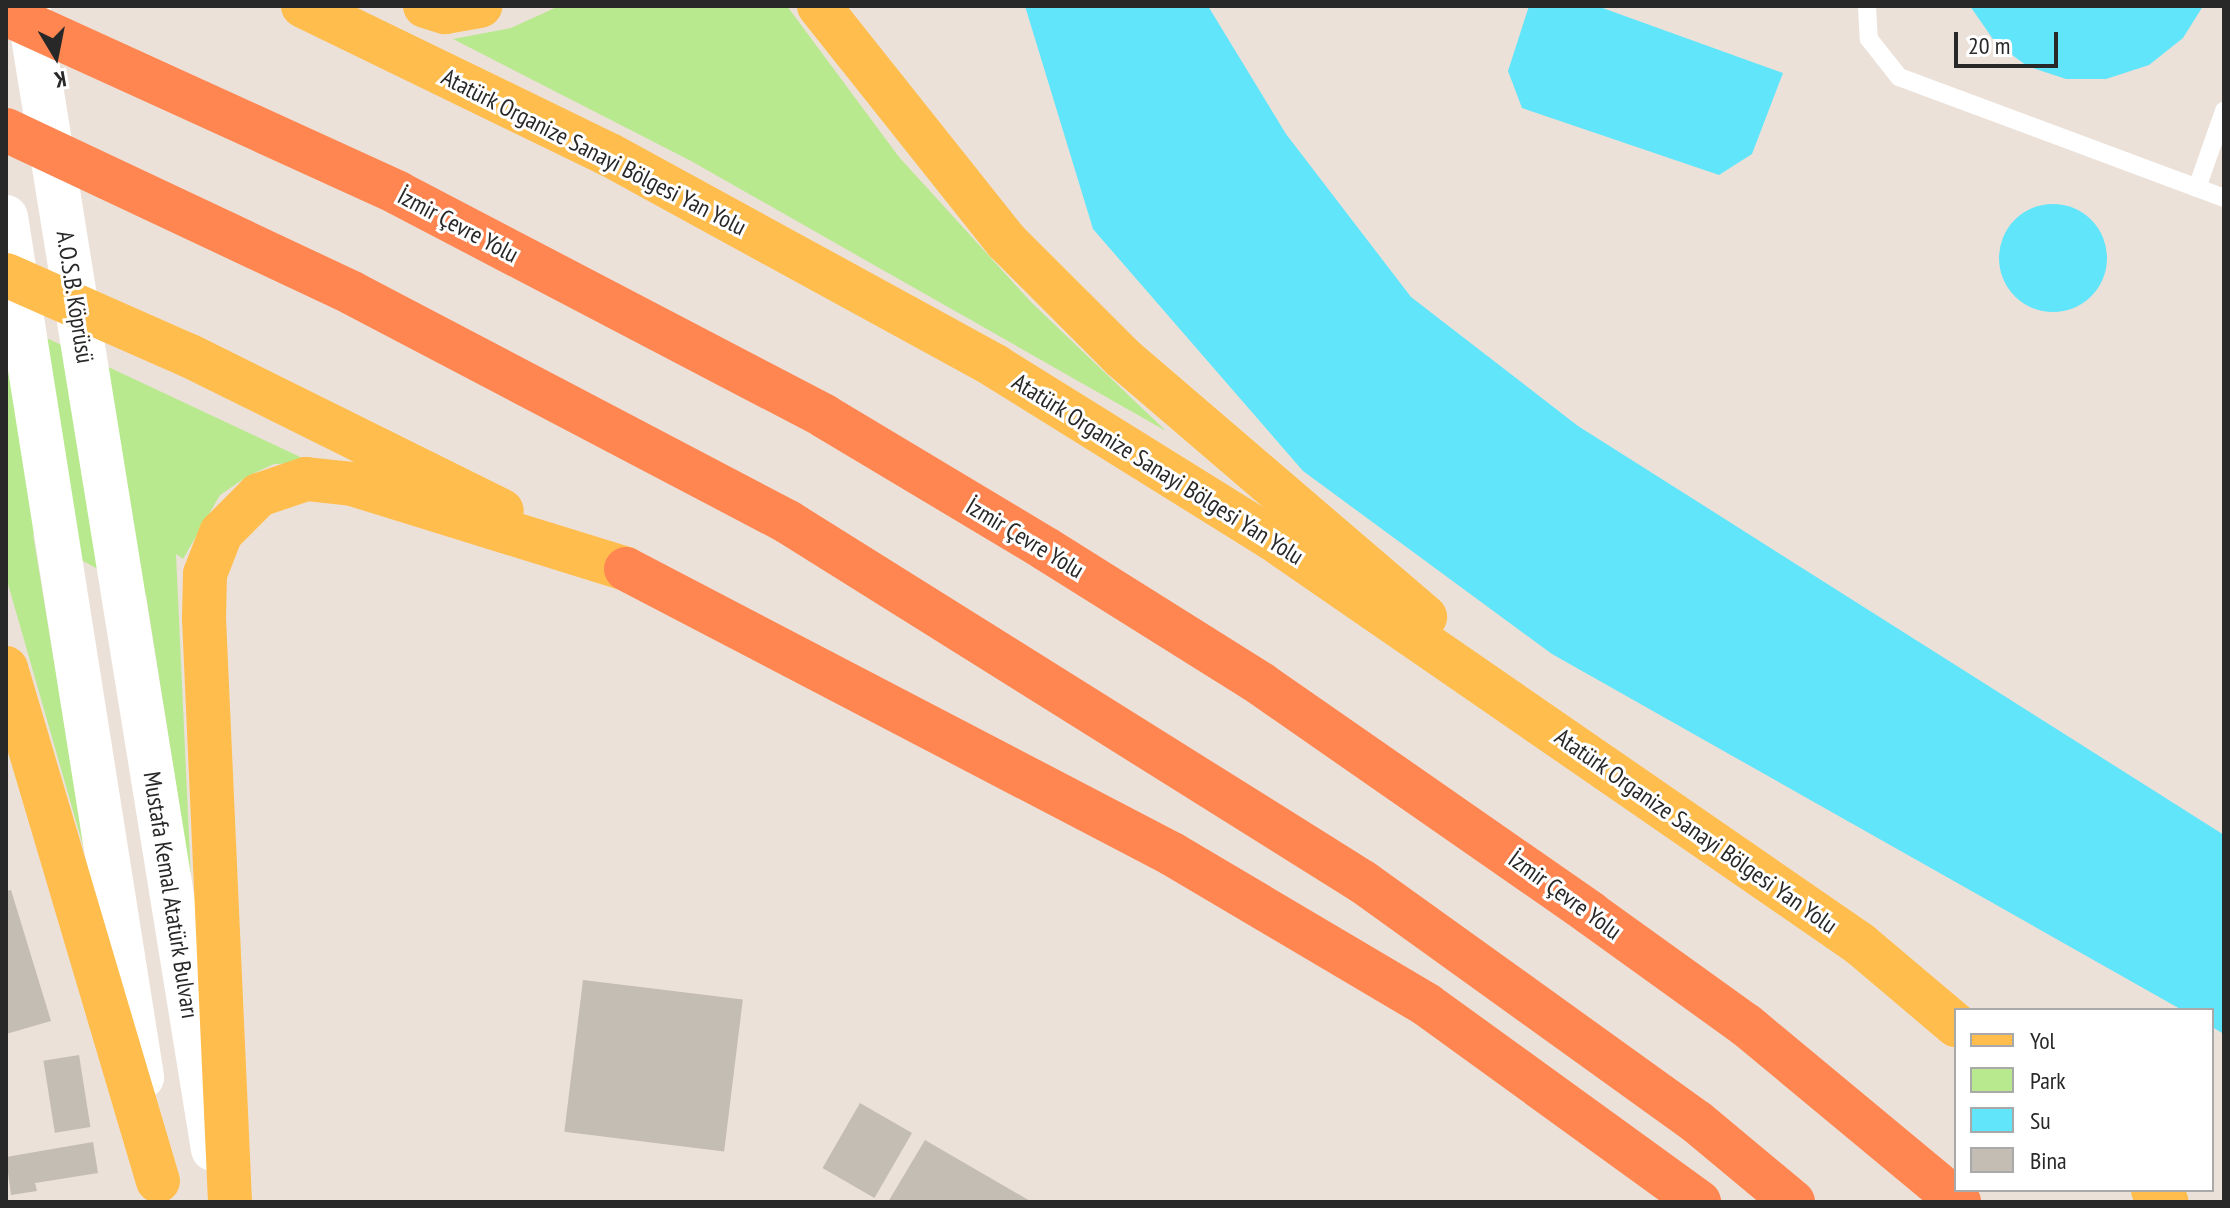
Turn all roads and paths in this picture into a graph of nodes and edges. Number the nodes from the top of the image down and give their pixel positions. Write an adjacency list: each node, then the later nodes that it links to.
1 (28, 6): 15 (street, A.O.S.B. Köprüsü)
2 (303, 6): 17 (main road, Atatürk Organize Sanayi Bölgesi Yan Yolu)
3 (425, 6): 4 (main road)
4 (480, 6)
5 (819, 6): 17 (main road)
6 (1867, 6): 10 (lane)
7 (6, 14): 24 (highway, İzmir Çevre Yolu)
8 (2224, 111): 10 (lane)
9 (6, 130): 23 (highway)
10 (2197, 188): 11 (lane)
11 (2224, 198)
12 (6, 217): 19 (street)
13 (6, 275): 14 (main road)
14 (626, 569): 21 (main road); 22 (highway)
15 (122, 588): 20 (street, Mustafa Kemal Atatürk Bulvarı)
16 (6, 668): 19 (main road)
17 (1542, 724): 18 (main road, Atatürk Organize Sanayi Bölgesi Yan Yolu)
18 (1954, 1023)
19 (160, 1191)
20 (221, 1202)
21 (230, 1202)
22 (1699, 1202)
23 (1793, 1202)
24 (1959, 1202)

